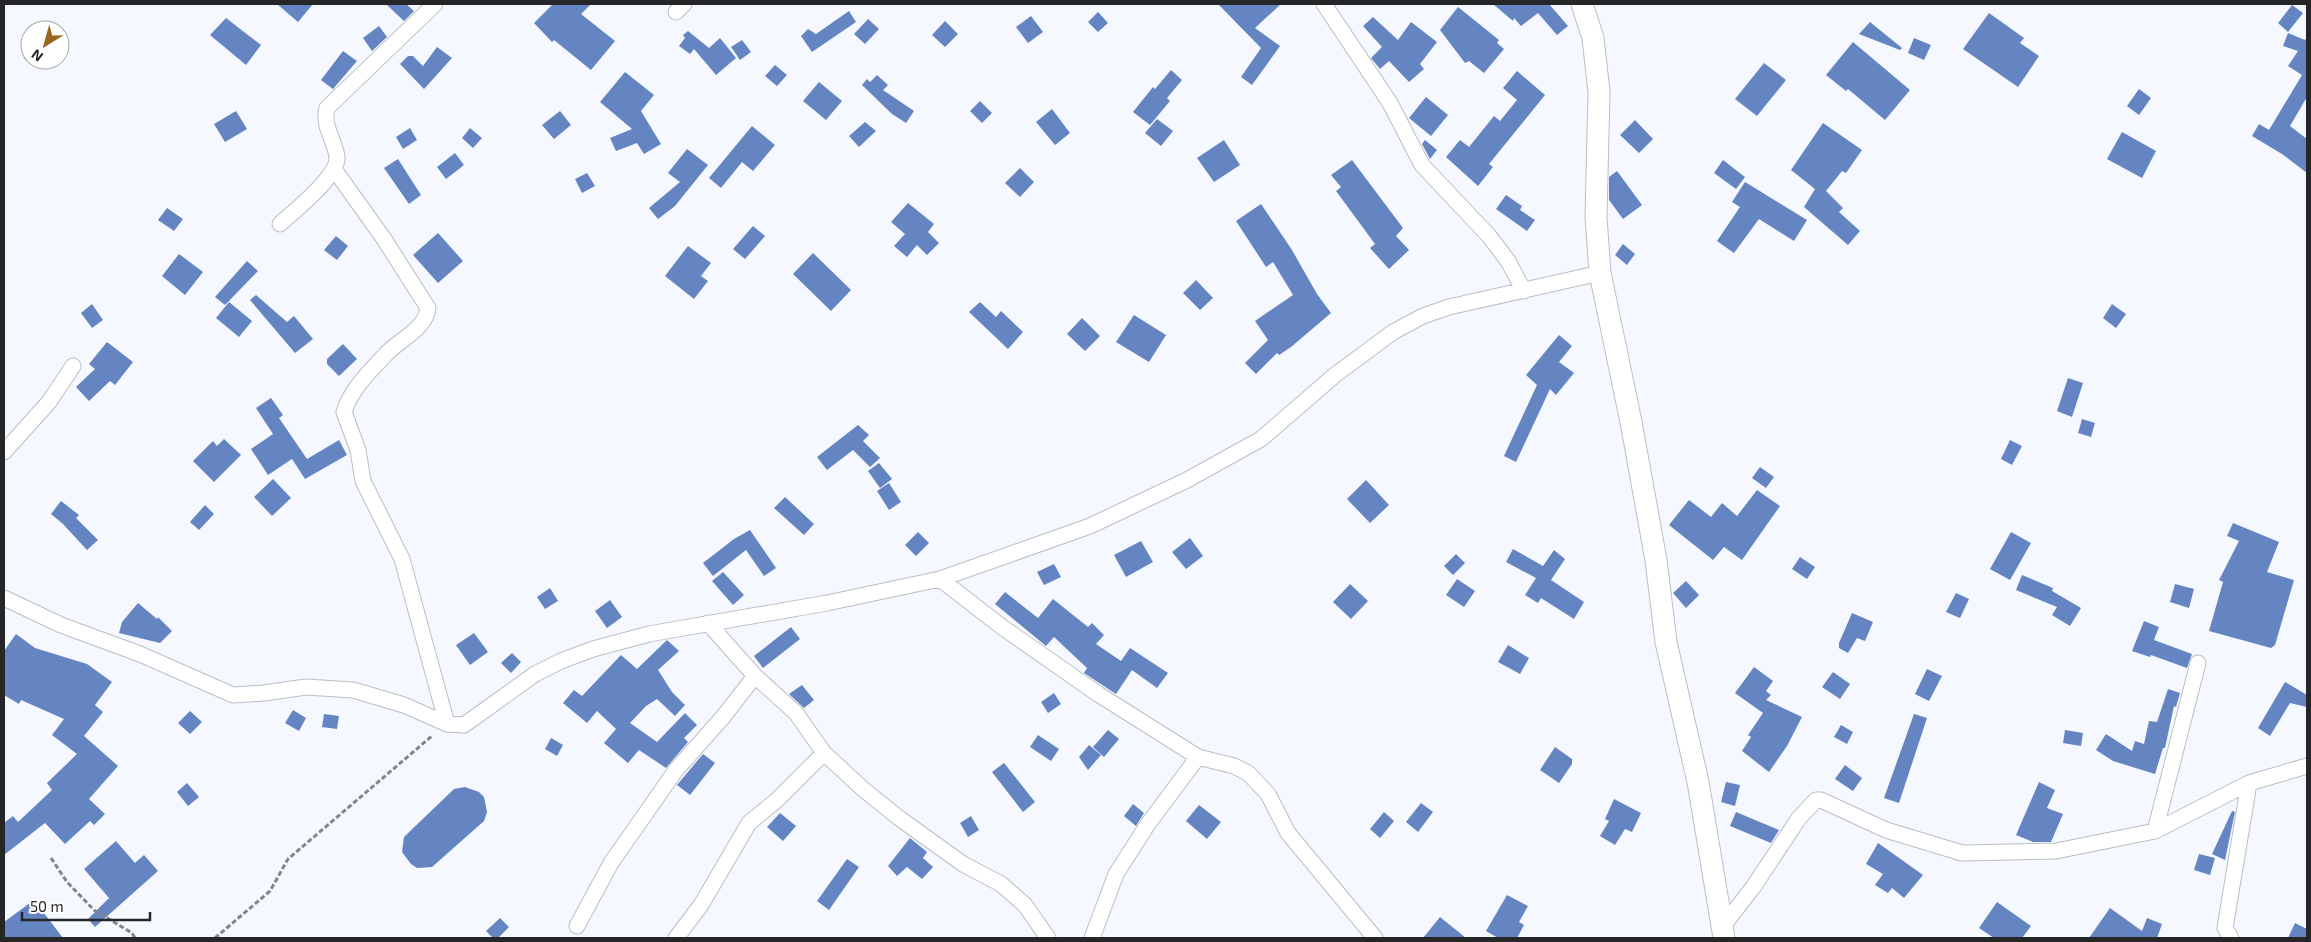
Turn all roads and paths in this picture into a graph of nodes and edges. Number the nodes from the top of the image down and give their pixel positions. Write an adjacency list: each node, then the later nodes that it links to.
1 (435, 4): 4 (street)
2 (1324, 4): 7 (street)
3 (1582, 4): 6 (street)
4 (334, 169): 5 (street); 15 (street)
5 (280, 224)
6 (1600, 273): 7 (street); 23 (street)
7 (1524, 291): 10 (street)
8 (73, 366): 9 (street)
9 (4, 452)
10 (940, 580): 12 (street); 17 (street)
11 (4, 598): 15 (street)
12 (708, 623): 14 (street); 15 (street)
13 (2198, 663): 20 (street)
14 (755, 676): 16 (street); 22 (street)
15 (447, 724): 25 (path)
16 (824, 752): 26 (street); 27 (street)
17 (1198, 757): 28 (street); 29 (street)
18 (2307, 766): 19 (street)
19 (2249, 783): 20 (street); 30 (street)
20 (2155, 830): 23 (street)
21 (51, 858): 24 (path)
22 (577, 926)
23 (1724, 932)
24 (135, 938)
25 (215, 938)
26 (676, 938)
27 (1048, 938)
28 (1092, 938)
29 (1375, 938)
30 (2231, 938)

